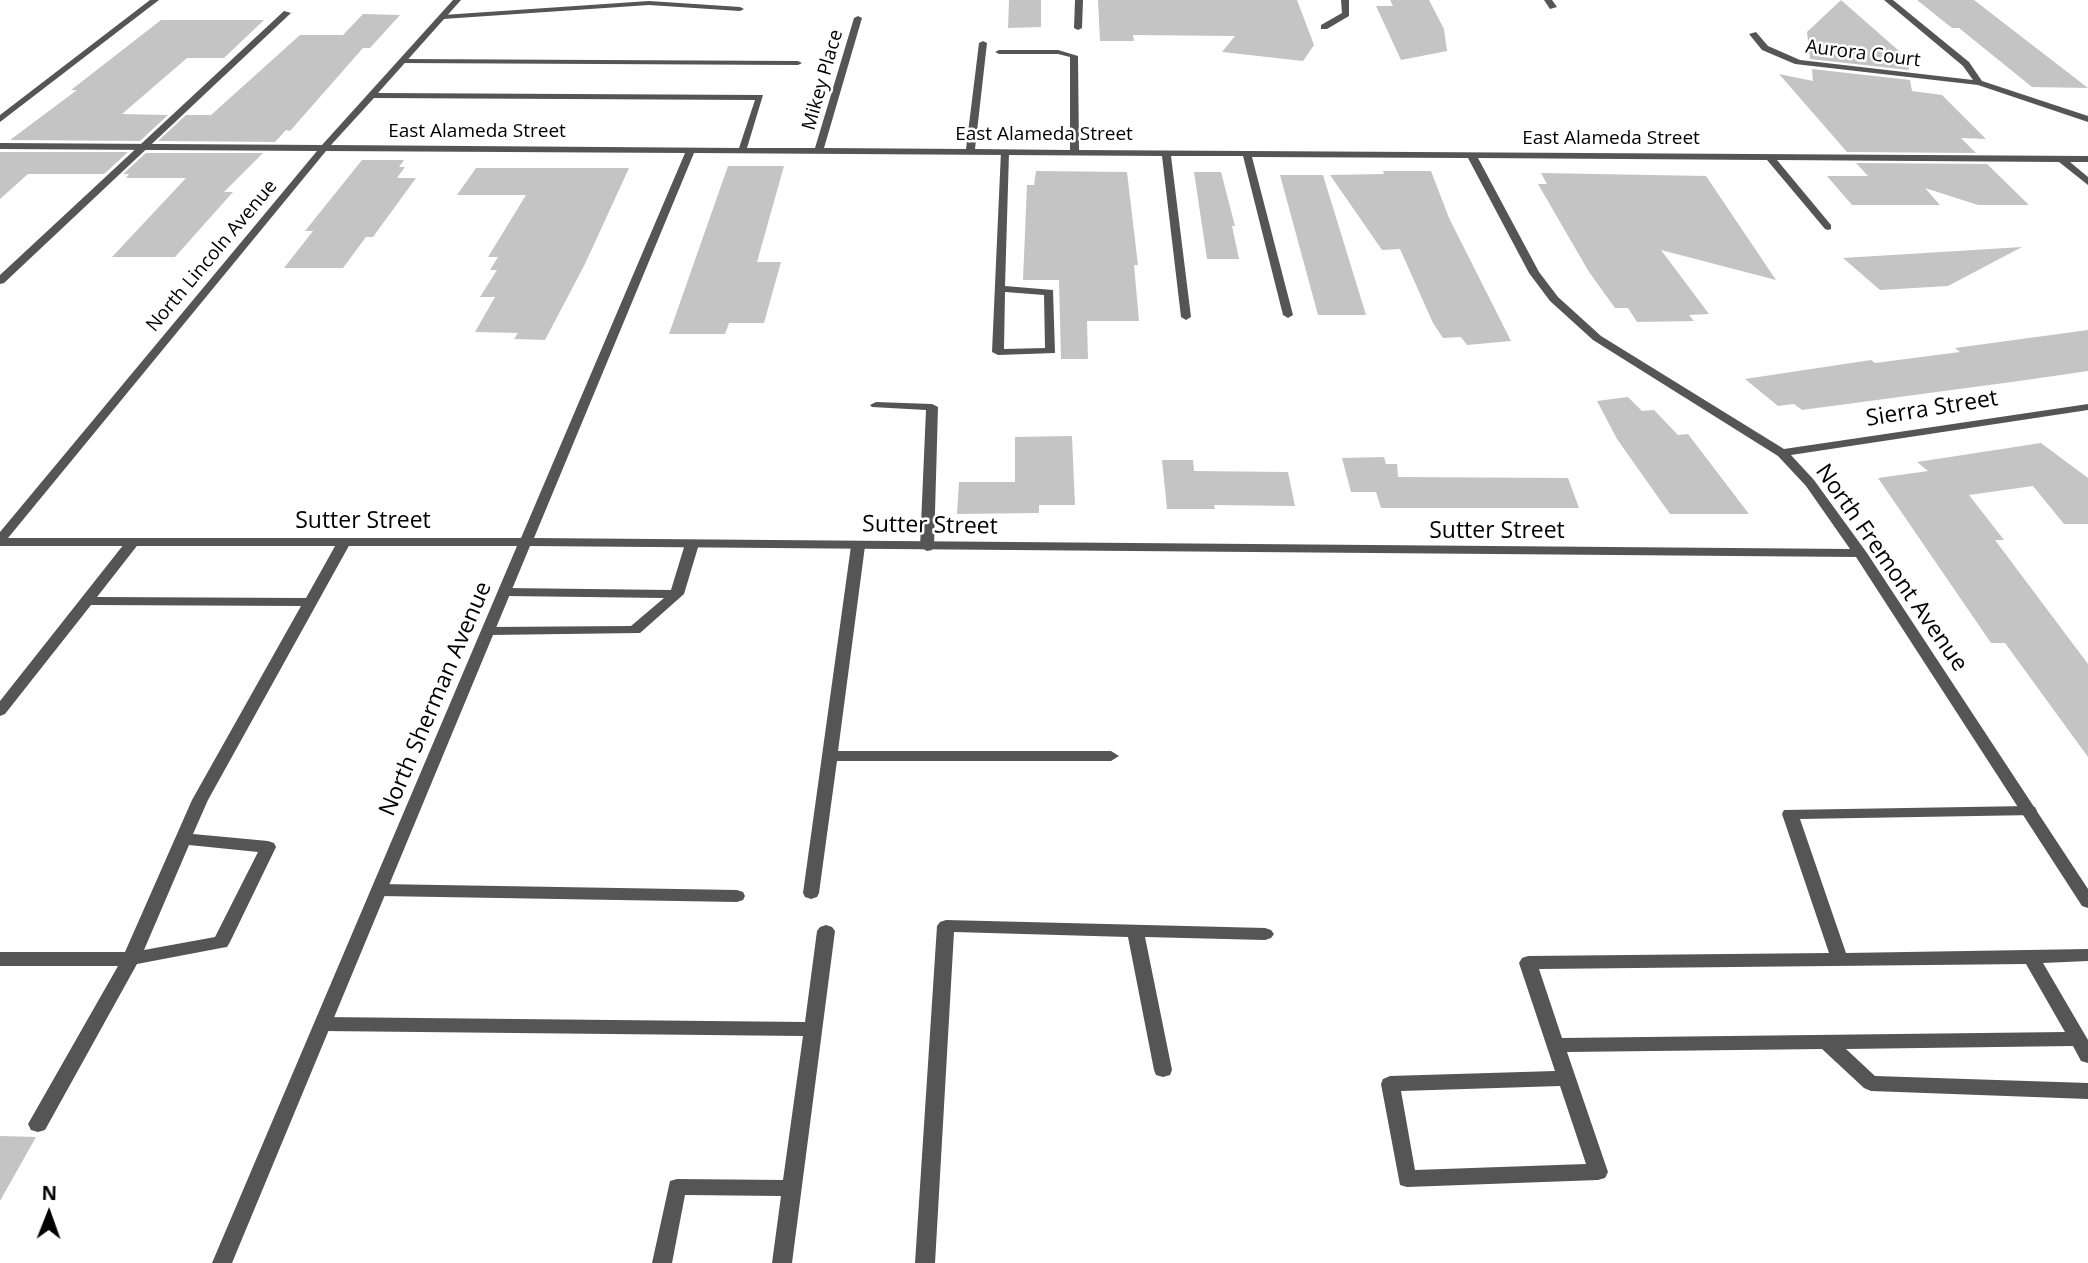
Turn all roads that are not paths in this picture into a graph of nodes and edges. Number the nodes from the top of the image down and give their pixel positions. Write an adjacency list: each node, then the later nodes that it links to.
1 (155, 0): 19 (street)
2 (457, 0): 8 (street, North Lincoln Avenue)
3 (1079, 0): 11 (street)
4 (1345, 0): 10 (street)
5 (1888, 0): 17 (street)
6 (740, 9): 8 (street)
7 (288, 13): 22 (street)
8 (443, 17): 15 (street, North Lincoln Avenue)
9 (858, 18): 26 (street, Mikey Place)
10 (1324, 27)
11 (1078, 28)
12 (1753, 34): 17 (street, Aurora Court)
13 (984, 43): 27 (street)
14 (999, 52): 29 (street)
15 (403, 61): 16 (street); 18 (street, North Lincoln Avenue)
16 (798, 63)
17 (1979, 83): 20 (street, Aurora Court)
18 (372, 95): 23 (street, North Lincoln Avenue); 25 (street)
19 (0, 119)
20 (2088, 119)
21 (0, 146): 22 (street, East Alameda Street)
22 (143, 146): 23 (street, East Alameda Street); 38 (street)
23 (324, 148): 24 (street, East Alameda Street); 45 (street, North Lincoln Avenue)
24 (690, 151): 25 (street, East Alameda Street); 48 (street, North Sherman Avenue)
25 (742, 151): 26 (street, East Alameda Street)
26 (818, 151): 27 (street, East Alameda Street)
27 (970, 153): 28 (street, East Alameda Street)
28 (1004, 153): 29 (street, East Alameda Street); 39 (street)
29 (1075, 153): 30 (street, East Alameda Street)
30 (1166, 154): 31 (street, East Alameda Street); 41 (street)
31 (1247, 154): 32 (street, East Alameda Street); 40 (street)
32 (1472, 156): 33 (street, East Alameda Street); 44 (street, North Fremont Avenue)
33 (1770, 157): 34 (street, East Alameda Street); 37 (street)
34 (2062, 159): 35 (street, East Alameda Street); 36 (street)
35 (2088, 159)
36 (2088, 182)
37 (1828, 227)
38 (0, 281)
39 (1000, 289): 39 (street)
40 (1288, 315)
41 (1186, 317)
42 (876, 405): 51 (street)
43 (2088, 407): 44 (street, Sierra Street)
44 (1782, 453): 52 (street, North Fremont Avenue)
45 (0, 541): 46 (street, Sutter Street)
46 (133, 542): 47 (street, Sutter Street); 55 (street)
47 (344, 542): 48 (street, Sutter Street); 56 (street)
48 (527, 542): 49 (street, Sutter Street); 53 (street, North Sherman Avenue)
49 (692, 544): 50 (street, Sutter Street); 54 (street)
50 (858, 546): 51 (street, Sutter Street); 59 (street)
51 (927, 547): 52 (street, Sutter Street)
52 (1860, 553): 61 (street, North Fremont Avenue)
53 (506, 592): 54 (street); 57 (street, North Sherman Avenue)
54 (677, 594): 57 (street)
55 (86, 601): 56 (street); 58 (street)
56 (311, 602): 62 (street)
57 (490, 631): 63 (street, North Sherman Avenue)
58 (0, 711)
59 (829, 756): 60 (street); 64 (street)
60 (1111, 756)
61 (2029, 811): 66 (street, North Fremont Avenue); 73 (street)
62 (183, 839): 72 (street); 72 (street)
63 (380, 890): 65 (street); 75 (street, North Sherman Avenue)
64 (811, 893)
65 (737, 896)
66 (2088, 902)
67 (1135, 930): 69 (street); 81 (street); 89 (street)
68 (826, 931): 76 (street)
69 (1265, 934)
70 (2088, 955): 71 (street)
71 (2031, 957): 73 (street); 77 (street)
72 (131, 959): 74 (street); 84 (street)
73 (1840, 959): 79 (street)
74 (0, 960)
75 (323, 1024): 76 (street); 86 (street, North Sherman Avenue)
76 (813, 1029): 85 (street)
77 (2077, 1039): 78 (street); 80 (street)
78 (1827, 1042): 79 (street); 83 (street)
79 (1555, 1045): 82 (street)
80 (2088, 1056)
81 (1163, 1070)
82 (1566, 1078): 82 (street)
83 (2088, 1091)
84 (38, 1124)
85 (792, 1188): 87 (street); 88 (street)
86 (222, 1263)
87 (662, 1263)
88 (782, 1263)
89 (925, 1263)

